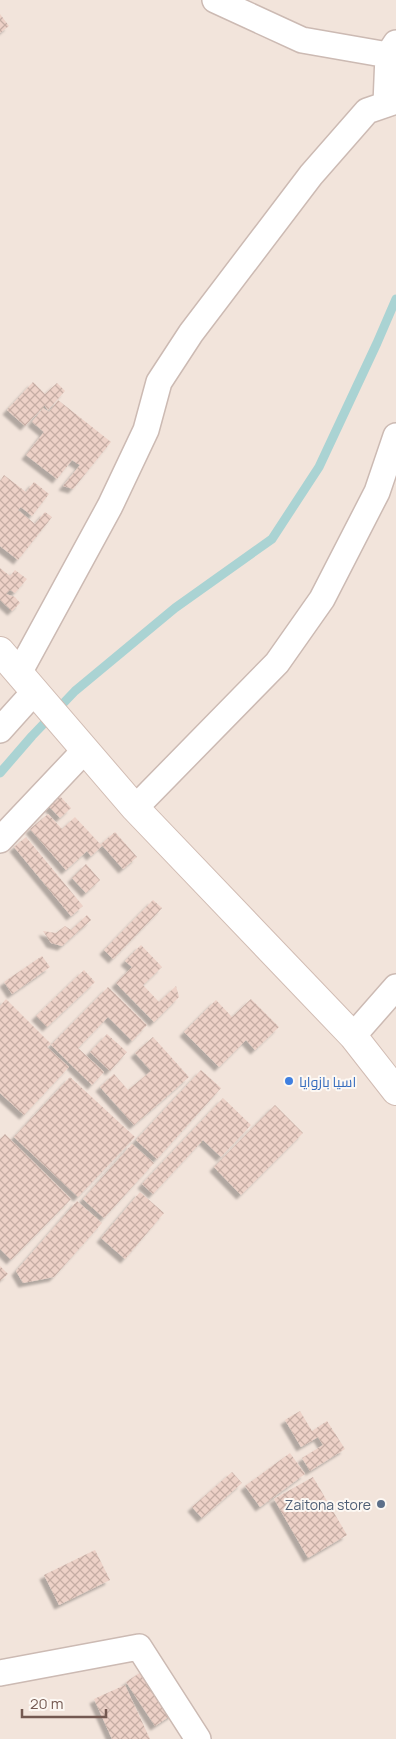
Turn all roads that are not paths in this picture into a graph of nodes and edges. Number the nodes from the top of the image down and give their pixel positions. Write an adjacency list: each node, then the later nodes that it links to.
1 (215, 0): 2 (street)
2 (392, 49): 3 (street)
3 (391, 103): 6 (street)
4 (396, 436): 9 (street)
5 (0, 651): 6 (street)
6 (27, 682): 7 (street); 8 (street)
7 (0, 730)
8 (85, 750): 9 (street); 10 (street)
9 (135, 808): 12 (street)
10 (0, 840)
11 (396, 987): 12 (street)
12 (353, 1036): 13 (street)
13 (396, 1091)
14 (0, 1673): 15 (street)
15 (198, 1739)

